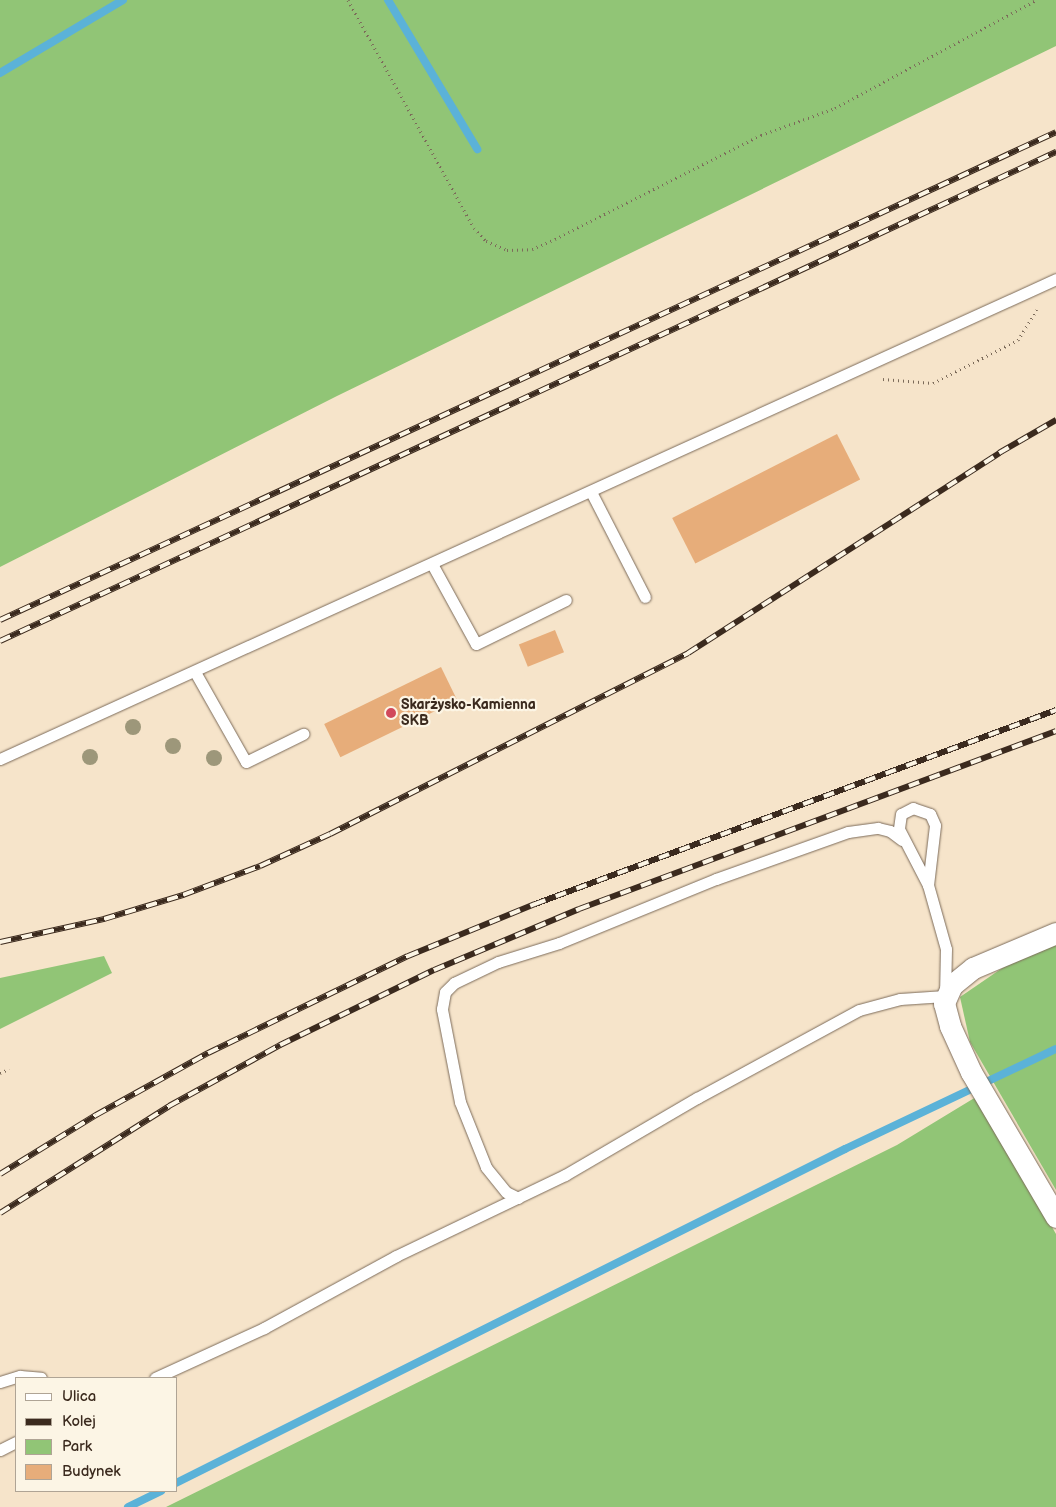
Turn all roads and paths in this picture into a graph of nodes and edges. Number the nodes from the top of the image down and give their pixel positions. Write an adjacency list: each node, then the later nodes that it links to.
1 (348, 0): 2 (path)
2 (1036, 0)
3 (1056, 279): 4 (lane)
4 (591, 492): 5 (lane); 6 (lane)
5 (432, 564): 7 (lane); 8 (lane)
6 (644, 597)
7 (566, 600)
8 (195, 672): 9 (lane); 10 (lane)
9 (303, 734)
10 (0, 759)
11 (902, 840): 12 (lane); 12 (lane); 17 (lane)
12 (928, 885): 14 (lane)
13 (1056, 932): 14 (street)
14 (945, 996): 17 (lane); 18 (street)
15 (9, 1069): 16 (path)
16 (0, 1073)
17 (518, 1198): 21 (lane)
18 (1056, 1217)
19 (17, 1377): 20 (lane)
20 (30, 1377)
21 (157, 1377)
22 (15, 1378): 23 (lane)
23 (0, 1382)
24 (15, 1442): 25 (lane)
25 (0, 1450)

